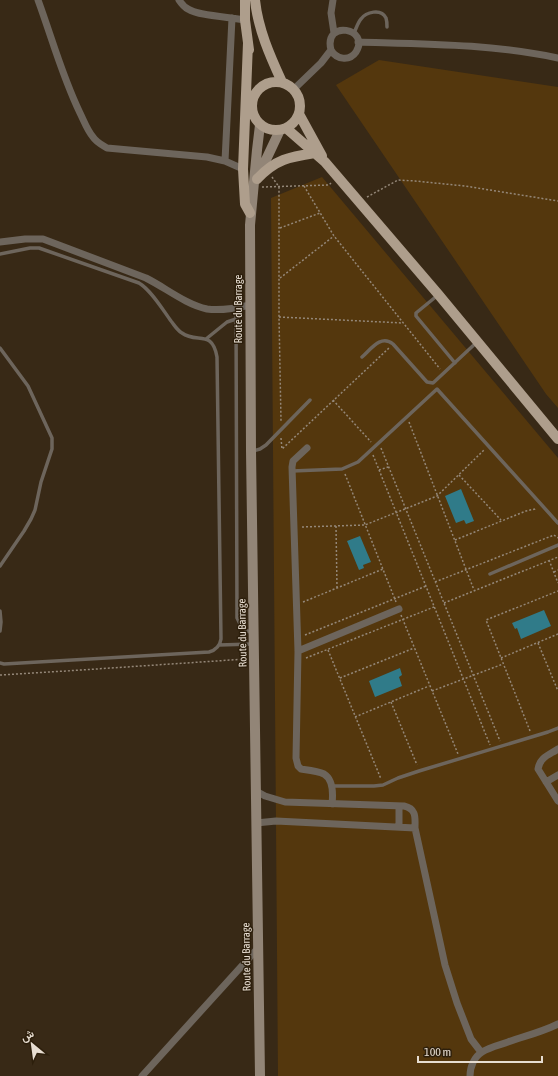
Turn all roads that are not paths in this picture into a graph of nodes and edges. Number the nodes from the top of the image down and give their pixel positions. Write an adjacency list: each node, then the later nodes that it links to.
1 (38, 0): 24 (street)
2 (179, 0): 6 (street)
3 (245, 0): 7 (main road)
4 (255, 0): 17 (main road)
5 (333, 0): 9 (street)
6 (232, 18): 7 (street); 24 (street)
7 (245, 20): 12 (main road)
8 (387, 27): 10 (lane)
9 (334, 33): 10 (street); 13 (street)
10 (354, 33): 11 (street)
11 (358, 42): 14 (street); 15 (street)
12 (248, 43): 19 (main road); 26 (main road)
13 (331, 50): 14 (street); 16 (street)
14 (336, 56): 16 (street)
15 (558, 58)
16 (321, 63): 18 (street)
17 (282, 82): 18 (main road); 19 (main road)
18 (294, 89): 20 (main road)
19 (255, 93): 21 (main road)
20 (299, 114): 22 (main road); 25 (main road)
21 (260, 125): 22 (main road); 27 (main road, Route du Barrage)
22 (283, 129): 23 (main road); 27 (main road, Route du Barrage)
23 (315, 154): 25 (main road); 27 (main road)
24 (226, 161): 26 (street)
25 (324, 162): 31 (main road)
26 (243, 169): 28 (main road)
27 (255, 186): 28 (main road, Route du Barrage)
28 (250, 213): 32 (main road, Route du Barrage)
29 (0, 242): 33 (street)
30 (0, 254): 35 (lane)
31 (438, 294): 36 (main road); 39 (lane)
32 (250, 305): 33 (street); 43 (main road, Route du Barrage)
33 (236, 308): 34 (lane)
34 (236, 319): 35 (lane); 52 (lane)
35 (206, 339): 54 (lane)
36 (478, 342): 39 (lane); 41 (main road)
37 (0, 348): 47 (lane)
38 (362, 357): 39 (lane)
39 (455, 363)
40 (310, 400): 43 (lane)
41 (558, 439)
42 (307, 448): 44 (street)
43 (251, 452): 52 (main road, Route du Barrage)
44 (292, 471): 45 (lane); 55 (street)
45 (558, 523)
46 (558, 545): 48 (lane)
47 (0, 566)
48 (490, 574)
49 (399, 609): 55 (street)
50 (0, 611): 51 (lane)
51 (0, 631)
52 (254, 633): 53 (main road, Route du Barrage)
53 (254, 644): 54 (lane); 62 (main road, Route du Barrage)
54 (219, 645): 56 (lane)
55 (298, 651): 61 (street)
56 (0, 663)
57 (558, 728): 61 (lane)
58 (558, 749): 60 (street)
59 (558, 775): 60 (street)
60 (546, 782): 63 (street)
61 (332, 786): 64 (street)
62 (256, 791): 64 (street); 66 (main road, Route du Barrage)
63 (558, 801)
64 (332, 804): 65 (street)
65 (400, 806): 67 (street); 68 (street)
66 (256, 823): 67 (street); 69 (main road, Route du Barrage)
67 (399, 827): 68 (street)
68 (415, 828): 71 (street)
69 (258, 948): 72 (street); 73 (main road, Route du Barrage)
70 (558, 1024): 71 (street)
71 (481, 1052): 74 (street)
72 (142, 1076)
73 (260, 1076)
74 (470, 1076)

